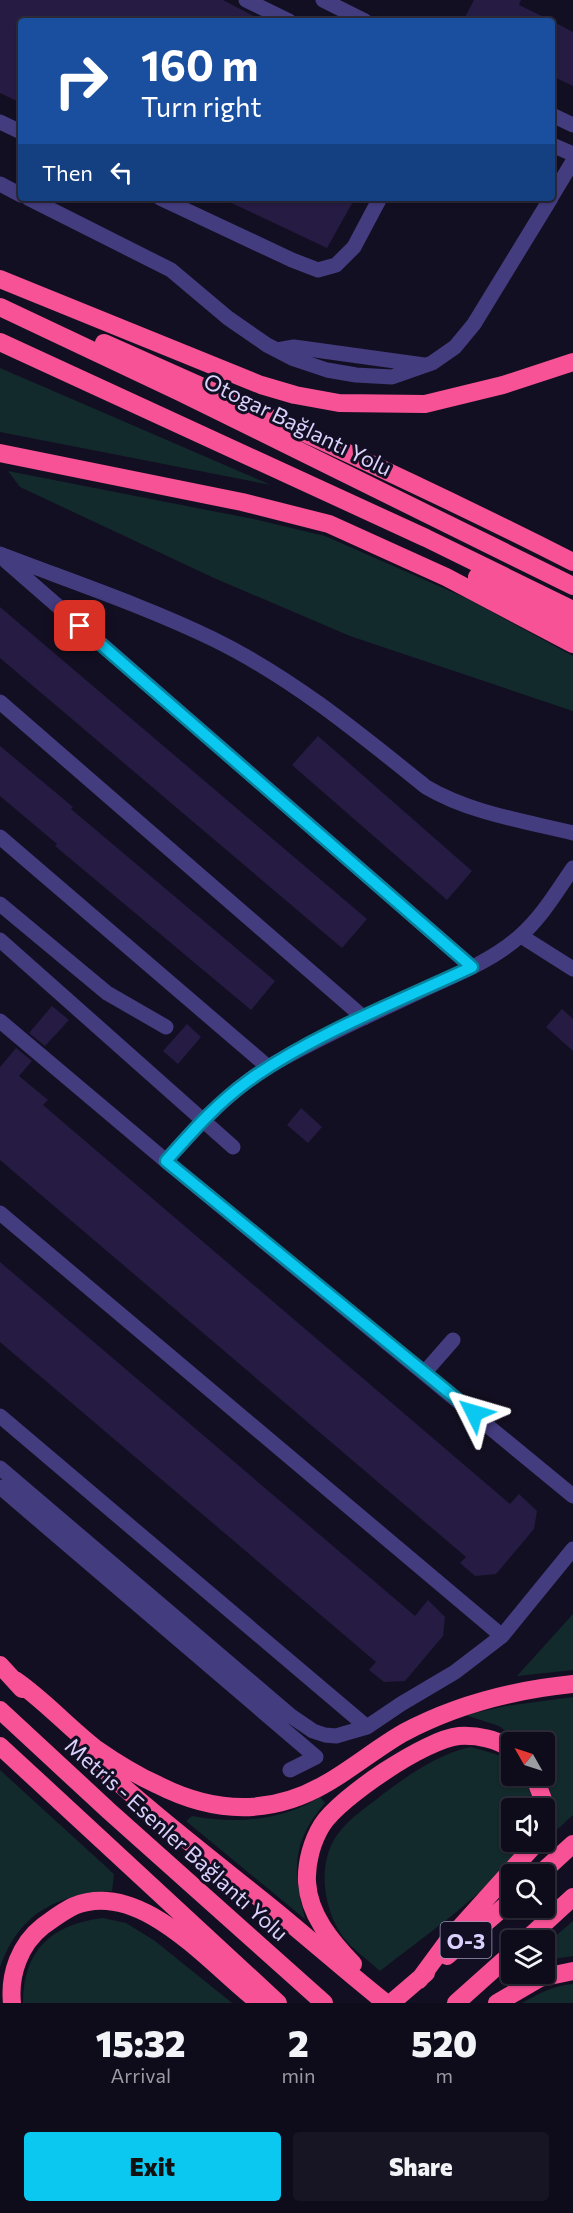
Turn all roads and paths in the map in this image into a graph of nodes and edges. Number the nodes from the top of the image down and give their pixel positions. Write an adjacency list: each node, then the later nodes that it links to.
1 (246, 0): 3 (street)
2 (323, 0): 4 (street)
3 (283, 18)
4 (359, 18)
5 (555, 116): 7 (street)
6 (0, 122): 8 (street)
7 (573, 125)
8 (18, 131)
9 (555, 146): 10 (street)
10 (573, 154)
11 (573, 162): 13 (street)
12 (0, 184): 14 (street)
13 (555, 191)
14 (18, 193)
15 (34, 201): 18 (street)
16 (166, 201): 17 (street)
17 (378, 201)
18 (549, 201)
19 (0, 279): 22 (highway)
20 (6, 309): 26 (highway); 27 (highway, Otogar Bağlantı Yolu)
21 (0, 342): 24 (highway)
22 (570, 362)
23 (0, 453): 30 (highway)
24 (426, 538): 28 (highway); 29 (highway)
25 (0, 555): 32 (street); 38 (street)
26 (573, 562)
27 (573, 586)
28 (573, 610)
29 (573, 629)
30 (573, 644)
31 (0, 702): 40 (street)
32 (573, 833)
33 (0, 837): 43 (street)
34 (573, 868): 36 (street)
35 (0, 904): 42 (street)
36 (521, 936): 38 (street); 39 (street)
37 (0, 940): 44 (street)
38 (472, 967): 40 (street)
39 (573, 969)
40 (364, 1018): 43 (street)
41 (0, 1021): 46 (street)
42 (166, 1027)
43 (268, 1068): 44 (street)
44 (202, 1120): 45 (street); 46 (street)
45 (233, 1147)
46 (166, 1161): 49 (street)
47 (0, 1213): 55 (street)
48 (453, 1340): 49 (street)
49 (425, 1372): 53 (street)
50 (0, 1416): 60 (street)
51 (0, 1468): 60 (street)
52 (0, 1487): 63 (street)
53 (573, 1496)
54 (573, 1549): 55 (street)
55 (502, 1636): 60 (street)
56 (0, 1665): 57 (highway)
57 (15, 1680): 58 (highway); 77 (highway)
58 (573, 1684)
59 (0, 1710): 76 (highway, Metris - Esenler Bağlantı Yolu)
60 (367, 1727)
61 (501, 1744): 77 (highway)
62 (0, 1746): 75 (highway)
63 (290, 1770)
64 (573, 1844): 66 (highway)
65 (528, 1852): 72 (highway)
66 (551, 1864)
67 (573, 1897): 69 (highway, O-3)
68 (501, 1909): 72 (highway, O-3)
69 (537, 1930)
70 (501, 1963): 78 (highway, O-3)
71 (573, 1971): 79 (highway)
72 (419, 1980): 77 (highway, O-3)
73 (12, 2003): 74 (highway)
74 (260, 2003)
75 (278, 2003)
76 (324, 2003)
77 (388, 2003)
78 (456, 2003)
79 (497, 2003)

